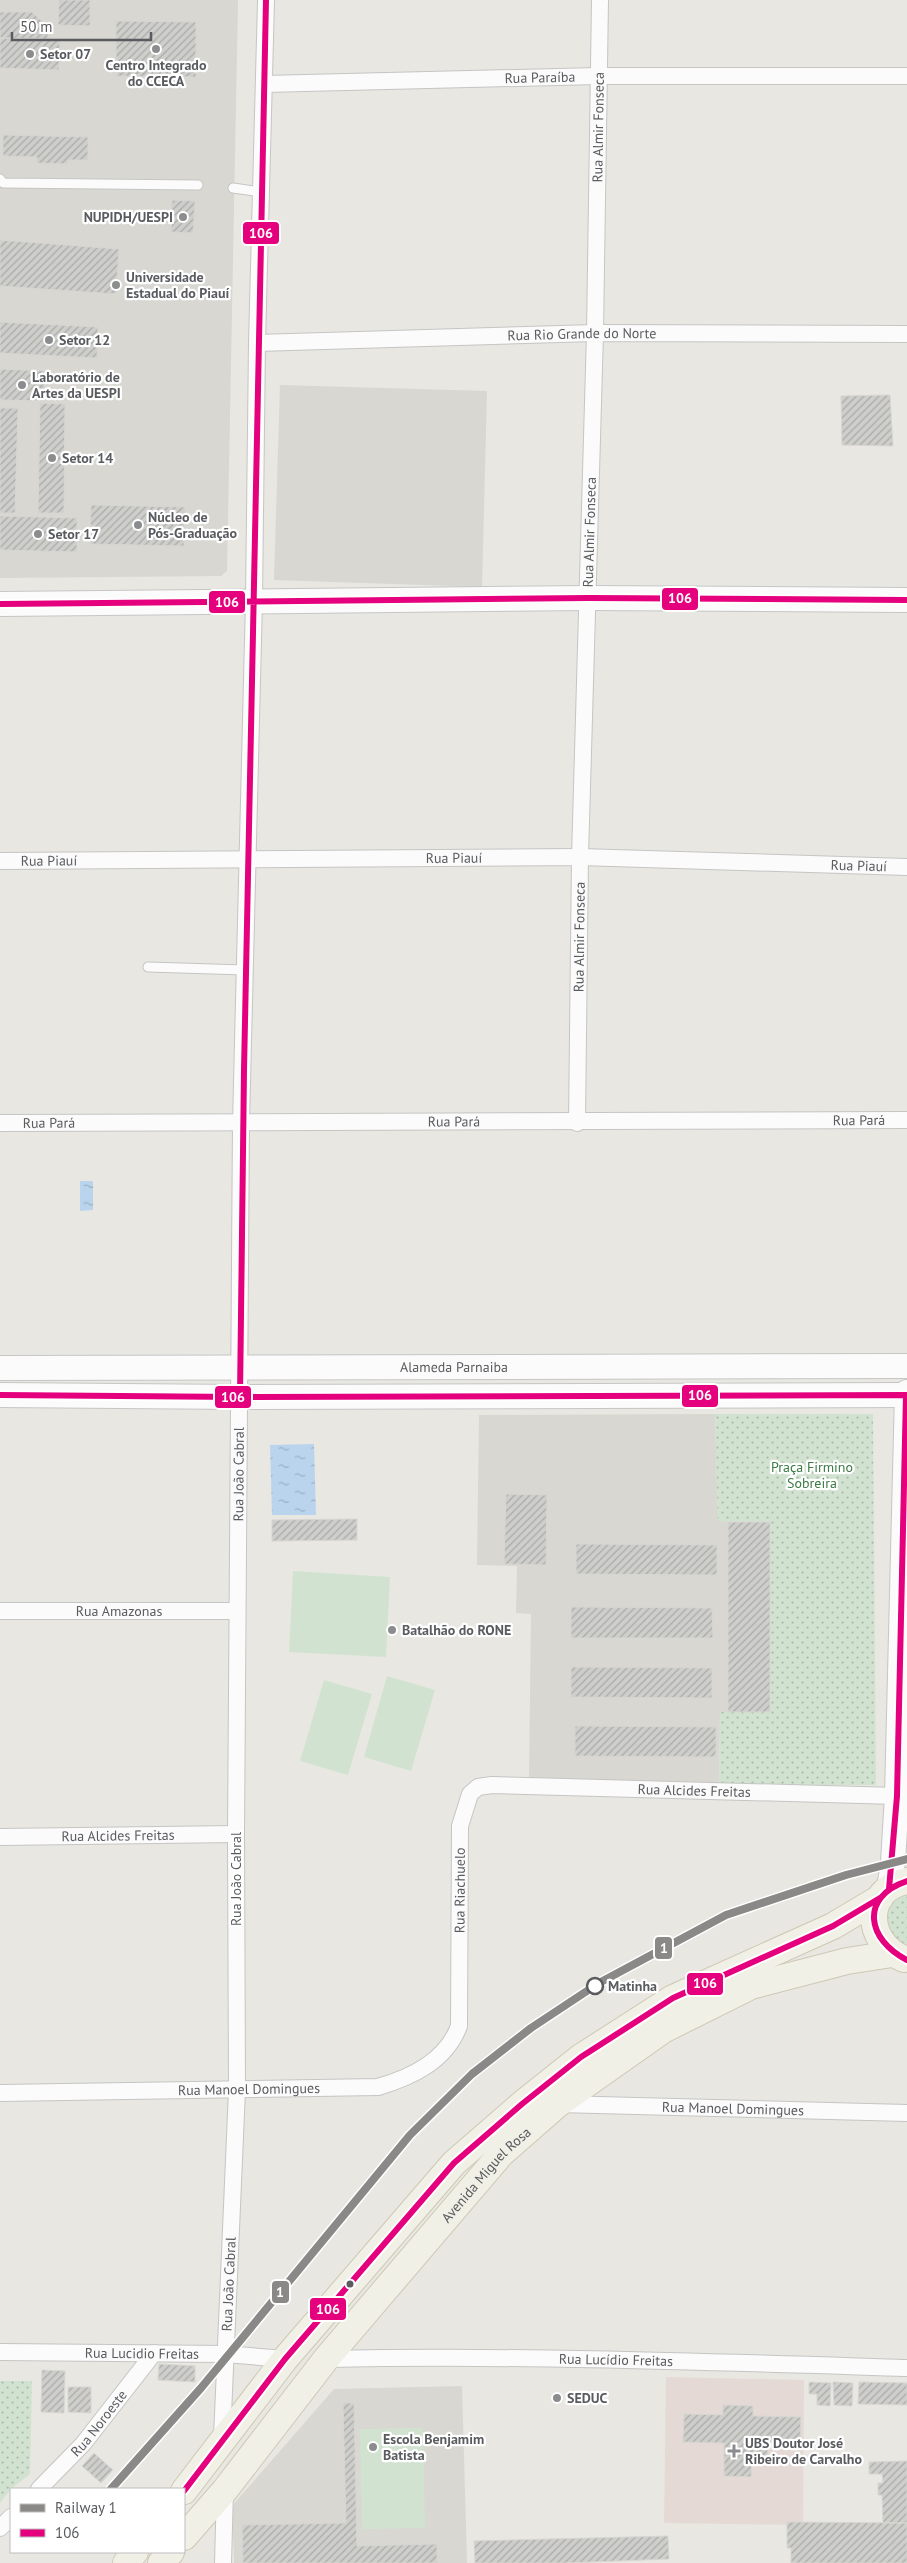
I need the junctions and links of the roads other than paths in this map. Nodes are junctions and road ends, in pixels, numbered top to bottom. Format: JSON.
{"nodes":[{"id":1,"x":266,"y":0,"type":"edge"},
{"id":2,"x":600,"y":0,"type":"edge"},
{"id":3,"x":598,"y":76,"type":"junction"},
{"id":4,"x":907,"y":76,"type":"edge"},
{"id":5,"x":264,"y":84,"type":"junction"},
{"id":6,"x":1,"y":183,"type":"edge"},
{"id":7,"x":198,"y":186,"type":"dead end"},
{"id":8,"x":233,"y":188,"type":"dead end"},
{"id":9,"x":261,"y":192,"type":"junction"},
{"id":10,"x":595,"y":333,"type":"junction"},
{"id":11,"x":907,"y":334,"type":"edge"},
{"id":12,"x":257,"y":343,"type":"junction"},
{"id":13,"x":589,"y":598,"type":"junction"},
{"id":14,"x":254,"y":600,"type":"junction"},
{"id":15,"x":907,"y":600,"type":"edge"},
{"id":16,"x":0,"y":604,"type":"edge"},
{"id":17,"x":580,"y":857,"type":"junction"},
{"id":18,"x":248,"y":859,"type":"junction"},
{"id":19,"x":0,"y":861,"type":"edge"},
{"id":20,"x":907,"y":867,"type":"edge"},
{"id":21,"x":148,"y":967,"type":"dead end"},
{"id":22,"x":245,"y":970,"type":"junction"},
{"id":23,"x":907,"y":1120,"type":"edge"},
{"id":24,"x":0,"y":1123,"type":"edge"},
{"id":25,"x":241,"y":1123,"type":"junction"},
{"id":26,"x":577,"y":1123,"type":"junction"},
{"id":27,"x":907,"y":1366,"type":"edge"},
{"id":28,"x":0,"y":1368,"type":"edge"},
{"id":29,"x":240,"y":1368,"type":"junction"},
{"id":30,"x":560,"y":1369,"type":"junction"},
{"id":31,"x":907,"y":1394,"type":"edge"},
{"id":32,"x":0,"y":1395,"type":"edge"},
{"id":33,"x":560,"y":1396,"type":"junction"},
{"id":34,"x":240,"y":1397,"type":"junction"},
{"id":35,"x":0,"y":1611,"type":"edge"},
{"id":36,"x":237,"y":1611,"type":"junction"},
{"id":37,"x":903,"y":1652,"type":"edge"},
{"id":38,"x":492,"y":1785,"type":"joint"},
{"id":39,"x":897,"y":1796,"type":"junction"},
{"id":40,"x":236,"y":1834,"type":"junction"},
{"id":41,"x":0,"y":1837,"type":"edge"},
{"id":42,"x":892,"y":1889,"type":"edge"},
{"id":43,"x":900,"y":1957,"type":"edge"},
{"id":44,"x":460,"y":2013,"type":"joint"},
{"id":45,"x":237,"y":2090,"type":"junction"},
{"id":46,"x":0,"y":2092,"type":"edge"},
{"id":47,"x":558,"y":2104,"type":"junction"},
{"id":48,"x":907,"y":2113,"type":"edge"},
{"id":49,"x":0,"y":2352,"type":"edge"},
{"id":50,"x":154,"y":2353,"type":"junction"},
{"id":51,"x":225,"y":2354,"type":"junction"},
{"id":52,"x":285,"y":2359,"type":"junction"},
{"id":53,"x":326,"y":2359,"type":"junction"},
{"id":54,"x":907,"y":2368,"type":"edge"},
{"id":55,"x":222,"y":2438,"type":"junction"},
{"id":56,"x":40,"y":2488,"type":"edge"},
{"id":57,"x":185,"y":2490,"type":"edge"},
{"id":58,"x":225,"y":2490,"type":"junction"},
{"id":59,"x":10,"y":2518,"type":"edge"},
{"id":60,"x":0,"y":2528,"type":"edge"},
{"id":61,"x":185,"y":2536,"type":"edge"},
{"id":62,"x":134,"y":2553,"type":"edge"},
{"id":63,"x":170,"y":2553,"type":"edge"},
{"id":64,"x":126,"y":2563,"type":"edge"},
{"id":65,"x":161,"y":2563,"type":"edge"},
{"id":66,"x":223,"y":2563,"type":"edge"}],
"edges":[{"from":1,"to":5,"type":"street","name":"Rua João Cabral"},
{"from":2,"to":3,"type":"street","name":"Rua Almir Fonseca"},
{"from":3,"to":4,"type":"street","name":"Rua Paraíba"},
{"from":3,"to":5,"type":"street","name":"Rua Paraíba"},
{"from":3,"to":10,"type":"street","name":"Rua Almir Fonseca"},
{"from":5,"to":9,"type":"street","name":"Rua João Cabral"},
{"from":6,"to":7,"type":"lane"},
{"from":8,"to":9,"type":"lane"},
{"from":9,"to":12,"type":"street","name":"Rua João Cabral"},
{"from":10,"to":11,"type":"street","name":"Rua Rio Grande do Norte"},
{"from":10,"to":12,"type":"street","name":"Rua Rio Grande do Norte"},
{"from":10,"to":13,"type":"street","name":"Rua Almir Fonseca"},
{"from":12,"to":14,"type":"street","name":"Rua João Cabral"},
{"from":13,"to":14,"type":"main road"},
{"from":13,"to":15,"type":"main road"},
{"from":13,"to":17,"type":"street","name":"Rua Almir Fonseca"},
{"from":14,"to":16,"type":"main road"},
{"from":14,"to":18,"type":"street","name":"Rua João Cabral"},
{"from":17,"to":18,"type":"street","name":"Rua Piauí"},
{"from":17,"to":20,"type":"street","name":"Rua Piauí"},
{"from":17,"to":26,"type":"street","name":"Rua Almir Fonseca"},
{"from":18,"to":19,"type":"street","name":"Rua Piauí"},
{"from":18,"to":22,"type":"street","name":"Rua João Cabral"},
{"from":21,"to":22,"type":"lane"},
{"from":22,"to":25,"type":"street","name":"Rua João Cabral"},
{"from":23,"to":26,"type":"street","name":"Rua Pará"},
{"from":24,"to":25,"type":"street","name":"Rua Pará"},
{"from":25,"to":26,"type":"street","name":"Rua Pará"},
{"from":25,"to":29,"type":"street","name":"Rua João Cabral"},
{"from":27,"to":30,"type":"main road","name":"Alameda Parnaiba"},
{"from":28,"to":29,"type":"main road","name":"Alameda Parnaiba"},
{"from":29,"to":30,"type":"main road","name":"Alameda Parnaiba"},
{"from":29,"to":34,"type":"street","name":"Rua João Cabral"},
{"from":30,"to":33,"type":"main road"},
{"from":31,"to":33,"type":"main road","name":"Alameda Parnaiba"},
{"from":31,"to":37,"type":"main road"},
{"from":32,"to":34,"type":"main road","name":"Alameda Parnaiba"},
{"from":33,"to":34,"type":"main road","name":"Alameda Parnaiba"},
{"from":34,"to":36,"type":"street","name":"Rua João Cabral"},
{"from":35,"to":36,"type":"street","name":"Rua Amazonas"},
{"from":36,"to":40,"type":"street","name":"Rua João Cabral"},
{"from":37,"to":39,"type":"main road"},
{"from":38,"to":39,"type":"street","name":"Rua Alcides Freitas"},
{"from":38,"to":44,"type":"street","name":"Rua Riachuelo"},
{"from":39,"to":42,"type":"main road"},
{"from":40,"to":41,"type":"street","name":"Rua Alcides Freitas"},
{"from":40,"to":45,"type":"street","name":"Rua João Cabral"},
{"from":42,"to":43,"type":"main road"},
{"from":42,"to":52,"type":"main road","name":"Avenida Miguel Rosa"},
{"from":43,"to":47,"type":"main road","name":"Avenida Miguel Rosa"},
{"from":44,"to":45,"type":"street","name":"Rua Manoel Domingues"},
{"from":45,"to":46,"type":"street","name":"Rua Manoel Domingues"},
{"from":45,"to":51,"type":"street","name":"Rua João Cabral"},
{"from":47,"to":48,"type":"street","name":"Rua Manoel Domingues"},
{"from":47,"to":53,"type":"main road","name":"Avenida Miguel Rosa"},
{"from":49,"to":50,"type":"street","name":"Rua Lucidio Freitas"},
{"from":50,"to":51,"type":"street","name":"Rua Lucidio Freitas"},
{"from":50,"to":56,"type":"street","name":"Rua Noroeste"},
{"from":51,"to":52,"type":"street","name":"Rua Lucidio Freitas"},
{"from":51,"to":55,"type":"street","name":"Rua João Cabral"},
{"from":52,"to":55,"type":"main road","name":"Avenida Miguel Rosa"},
{"from":53,"to":54,"type":"street","name":"Rua Lucídio Freitas"},
{"from":53,"to":58,"type":"main road","name":"Avenida Miguel Rosa"},
{"from":55,"to":57,"type":"main road","name":"Avenida Miguel Rosa"},
{"from":58,"to":61,"type":"main road","name":"Avenida Miguel Rosa"},
{"from":58,"to":66,"type":"street"},
{"from":59,"to":60,"type":"street"},
{"from":62,"to":64,"type":"main road"},
{"from":63,"to":65,"type":"main road"}]}
